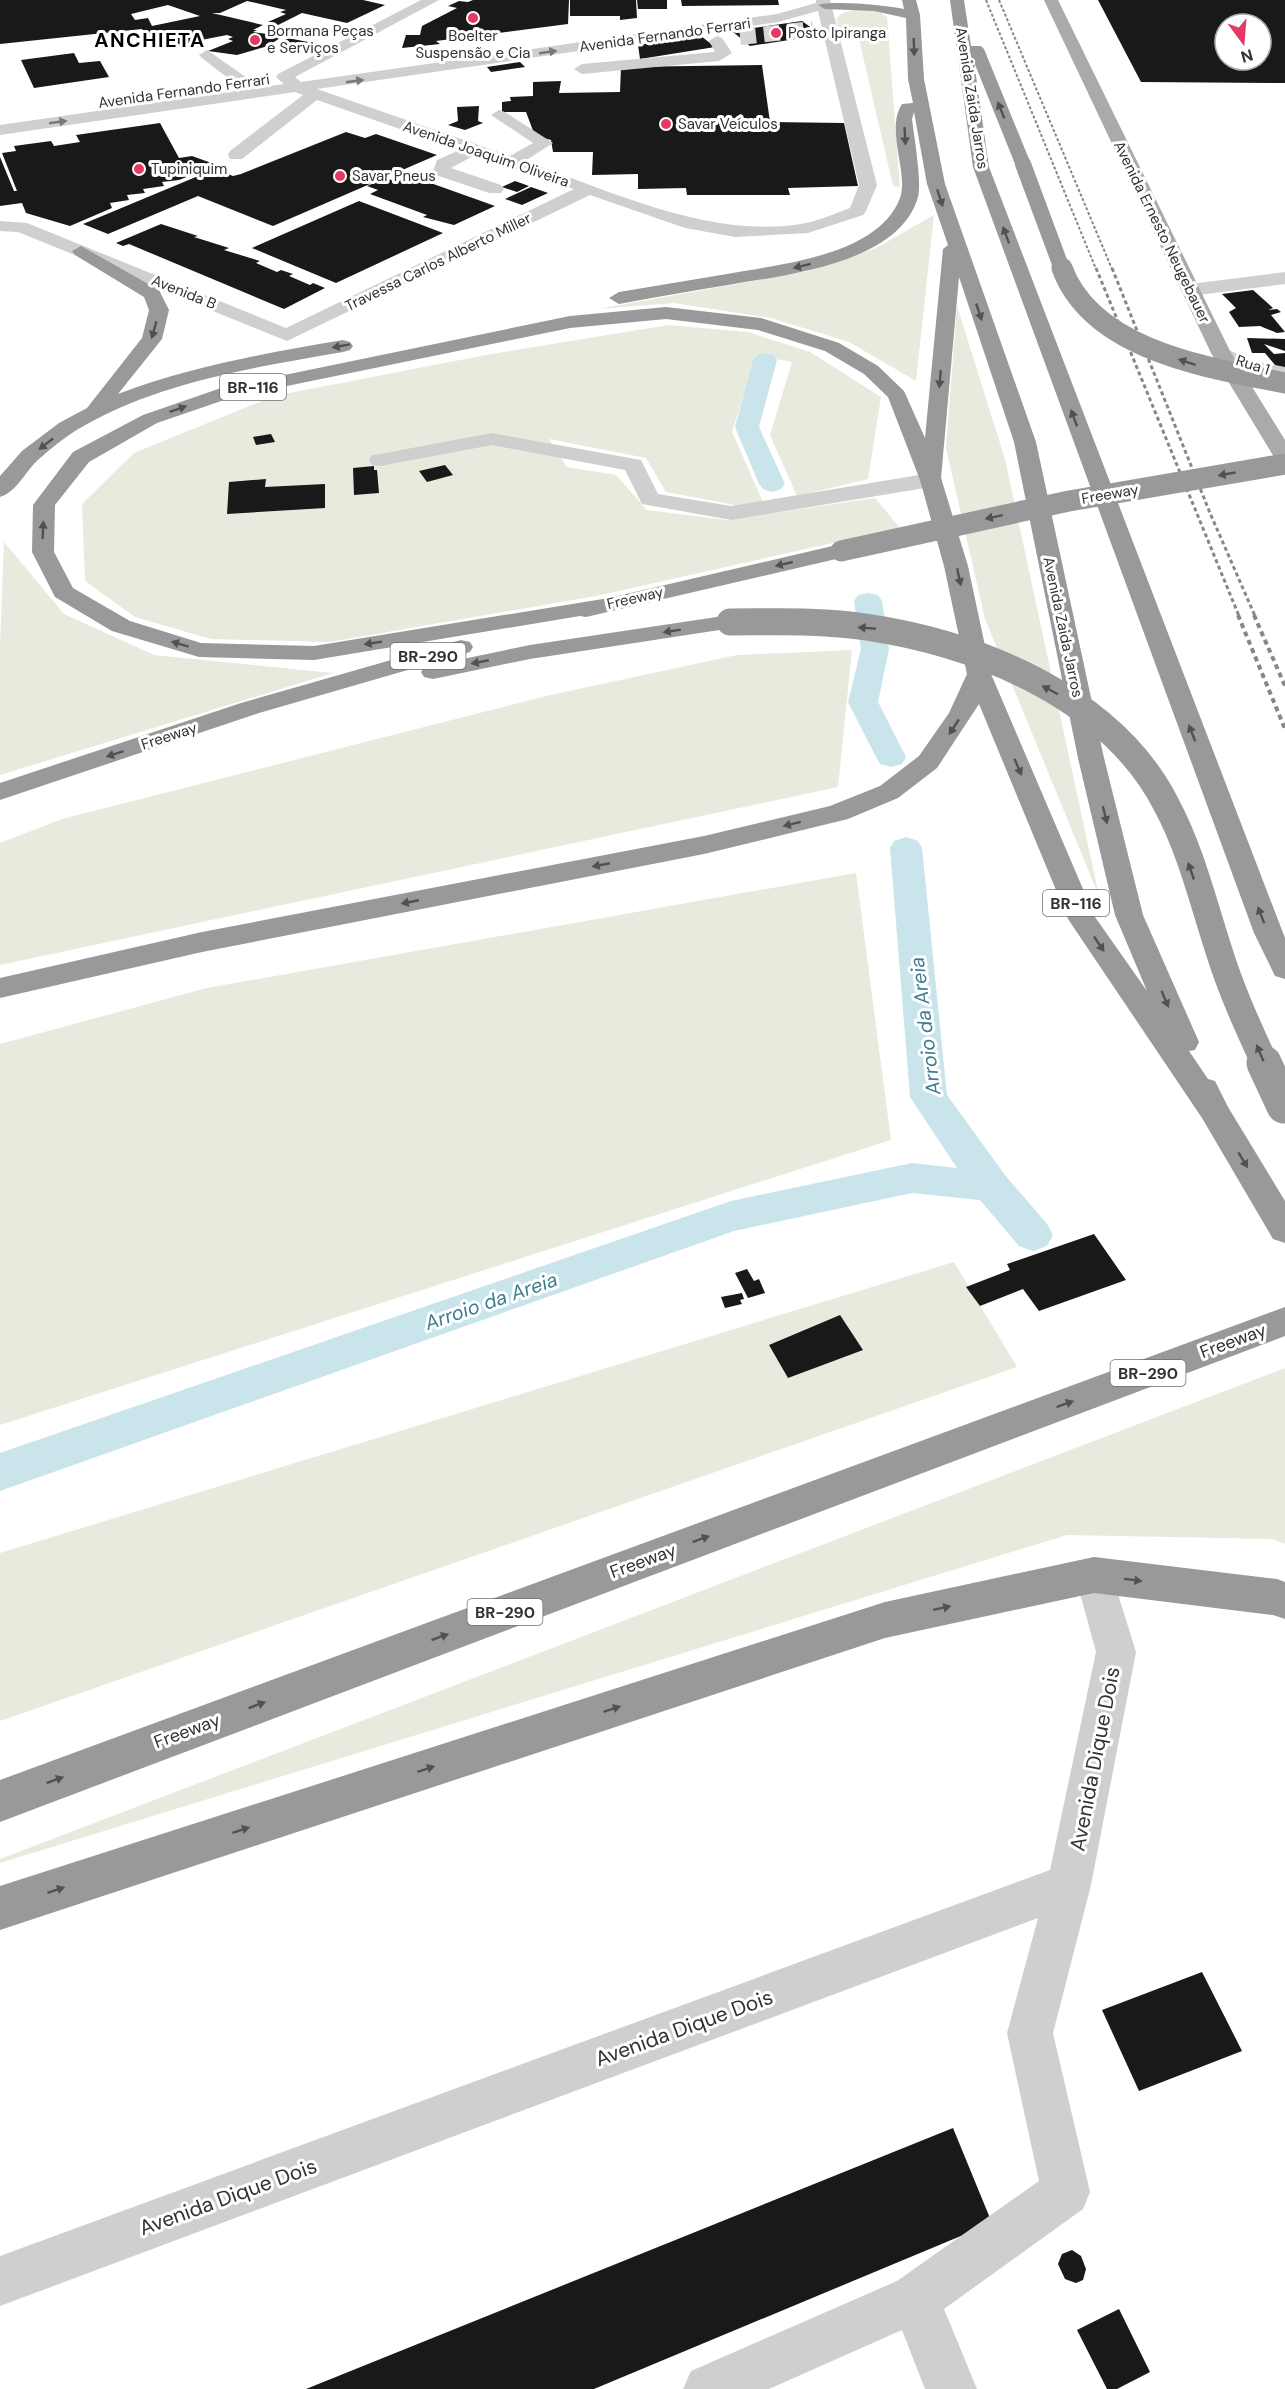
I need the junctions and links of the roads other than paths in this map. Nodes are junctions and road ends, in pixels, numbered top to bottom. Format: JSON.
{"nodes":[{"id":1,"x":957,"y":0,"type":"edge"},
{"id":2,"x":1051,"y":0,"type":"edge"},
{"id":3,"x":399,"y":2,"type":"dead end"},
{"id":4,"x":426,"y":3,"type":"edge"},
{"id":5,"x":824,"y":3,"type":"edge"},
{"id":6,"x":911,"y":7,"type":"edge"},
{"id":7,"x":703,"y":30,"type":"junction"},
{"id":8,"x":740,"y":37,"type":"tunnel mouth"},
{"id":9,"x":717,"y":41,"type":"junction"},
{"id":10,"x":207,"y":56,"type":"dead end"},
{"id":11,"x":564,"y":70,"type":"dead end"},
{"id":12,"x":284,"y":77,"type":"junction"},
{"id":13,"x":915,"y":79,"type":"junction"},
{"id":14,"x":244,"y":83,"type":"junction"},
{"id":15,"x":308,"y":91,"type":"junction"},
{"id":16,"x":121,"y":107,"type":"junction"},
{"id":17,"x":499,"y":115,"type":"dead end"},
{"id":18,"x":0,"y":117,"type":"edge"},
{"id":19,"x":0,"y":130,"type":"edge"},
{"id":20,"x":474,"y":149,"type":"junction"},
{"id":21,"x":236,"y":155,"type":"dead end"},
{"id":22,"x":511,"y":162,"type":"junction"},
{"id":23,"x":495,"y":189,"type":"dead end"},
{"id":24,"x":588,"y":189,"type":"junction"},
{"id":25,"x":0,"y":226,"type":"edge"},
{"id":26,"x":953,"y":237,"type":"junction"},
{"id":27,"x":81,"y":251,"type":"junction"},
{"id":28,"x":1285,"y":279,"type":"edge"},
{"id":29,"x":1190,"y":290,"type":"junction"},
{"id":30,"x":447,"y":328,"type":"dead end"},
{"id":31,"x":287,"y":335,"type":"joint"},
{"id":32,"x":366,"y":342,"type":"dead end"},
{"id":33,"x":1221,"y":353,"type":"junction"},
{"id":34,"x":1285,"y":373,"type":"edge"},
{"id":35,"x":1285,"y":383,"type":"edge"},
{"id":36,"x":94,"y":411,"type":"junction"},
{"id":37,"x":1285,"y":457,"type":"edge"},
{"id":38,"x":380,"y":460,"type":"dead end"},
{"id":39,"x":1285,"y":464,"type":"edge"},
{"id":40,"x":932,"y":480,"type":"junction"},
{"id":41,"x":0,"y":490,"type":"edge"},
{"id":42,"x":606,"y":604,"type":"junction"},
{"id":43,"x":979,"y":674,"type":"junction"},
{"id":44,"x":250,"y":708,"type":"junction"},
{"id":45,"x":0,"y":792,"type":"edge"},
{"id":46,"x":1285,"y":969,"type":"edge"},
{"id":47,"x":0,"y":988,"type":"edge"},
{"id":48,"x":1284,"y":1108,"type":"edge"},
{"id":49,"x":1213,"y":1110,"type":"junction"},
{"id":50,"x":1285,"y":1230,"type":"edge"},
{"id":51,"x":1285,"y":1321,"type":"edge"},
{"id":52,"x":1094,"y":1575,"type":"junction"},
{"id":53,"x":1285,"y":1601,"type":"edge"},
{"id":54,"x":0,"y":1801,"type":"edge"},
{"id":55,"x":1069,"y":1885,"type":"junction"},
{"id":56,"x":0,"y":1908,"type":"edge"},
{"id":57,"x":0,"y":2281,"type":"edge"},
{"id":58,"x":915,"y":2299,"type":"junction"},
{"id":59,"x":709,"y":2389,"type":"edge"},
{"id":60,"x":951,"y":2389,"type":"edge"}],
"edges":[{"from":35,"to":1,"type":"highway","one_way":true,"bridge":true},
{"from":46,"to":1,"type":"highway","name":"Avenida Zaida Jarros","one_way":true},
{"from":2,"to":29,"type":"main road","name":"Avenida Ernesto Neugebauer"},
{"from":3,"to":4,"type":"street"},
{"from":4,"to":12,"type":"street"},
{"from":5,"to":6,"type":"highway"},
{"from":5,"to":7,"type":"street","name":"Avenida Fernando Ferrari"},
{"from":5,"to":12,"type":"street","name":"Avenida Fernando Ferrari"},
{"from":5,"to":24,"type":"street","name":"Avenida Joaquim Oliveira"},
{"from":6,"to":13,"type":"highway","name":"Avenida Zaida Jarros","one_way":true},
{"from":7,"to":9,"type":"street"},
{"from":15,"to":7,"type":"street","name":"Avenida Fernando Ferrari","one_way":true},
{"from":8,"to":9,"type":"street"},
{"from":9,"to":11,"type":"street"},
{"from":10,"to":14,"type":"street"},
{"from":12,"to":14,"type":"street","name":"Avenida Fernando Ferrari"},
{"from":12,"to":15,"type":"street","name":"Avenida Joaquim Oliveira"},
{"from":13,"to":26,"type":"highway","name":"Avenida Zaida Jarros","one_way":true},
{"from":13,"to":30,"type":"highway","one_way":true},
{"from":14,"to":16,"type":"street","name":"Avenida Fernando Ferrari"},
{"from":15,"to":16,"type":"street","name":"Avenida Fernando Ferrari"},
{"from":15,"to":20,"type":"street","name":"Avenida Joaquim Oliveira"},
{"from":15,"to":21,"type":"street"},
{"from":16,"to":18,"type":"street","name":"Avenida Fernando Ferrari"},
{"from":19,"to":16,"type":"street","name":"Avenida Fernando Ferrari","one_way":true},
{"from":17,"to":22,"type":"street"},
{"from":20,"to":22,"type":"street","name":"Avenida Joaquim Oliveira"},
{"from":20,"to":23,"type":"street"},
{"from":22,"to":24,"type":"street","name":"Avenida Joaquim Oliveira"},
{"from":24,"to":31,"type":"street","name":"Travessa Carlos Alberto Miller"},
{"from":25,"to":27,"type":"street","name":"Avenida B"},
{"from":26,"to":40,"type":"highway","one_way":true},
{"from":26,"to":49,"type":"highway","name":"Avenida Zaida Jarros","one_way":true},
{"from":27,"to":31,"type":"street","name":"Avenida B"},
{"from":27,"to":36,"type":"highway","one_way":true},
{"from":28,"to":29,"type":"street"},
{"from":29,"to":33,"type":"main road","name":"Avenida Ernesto Neugebauer"},
{"from":32,"to":36,"type":"highway","one_way":true},
{"from":33,"to":34,"type":"street","name":"Rua 1"},
{"from":33,"to":37,"type":"main road","name":"Avenida Ernesto Neugebauer"},
{"from":36,"to":41,"type":"highway","one_way":true},
{"from":38,"to":40,"type":"street"},
{"from":39,"to":42,"type":"highway","name":"Freeway","number":"BR-116","one_way":true,"bridge":true},
{"from":42,"to":40,"type":"highway","number":"BR-116","one_way":true},
{"from":40,"to":43,"type":"highway","number":"BR-116","one_way":true},
{"from":42,"to":44,"type":"highway","name":"Freeway","number":"BR-290"},
{"from":43,"to":47,"type":"highway","one_way":true},
{"from":43,"to":49,"type":"highway","number":"BR-116","one_way":true},
{"from":44,"to":45,"type":"highway","name":"Freeway","number":"BR-290","one_way":true},
{"from":48,"to":44,"type":"highway","one_way":true,"bridge":true},
{"from":49,"to":50,"type":"highway","name":"Avenida Zaida Jarros","number":"BR-116","one_way":true},
{"from":54,"to":51,"type":"highway","name":"Freeway","number":"BR-290","one_way":true},
{"from":52,"to":53,"type":"highway","one_way":true},
{"from":52,"to":55,"type":"street","name":"Avenida Dique Dois"},
{"from":56,"to":52,"type":"highway","one_way":true},
{"from":55,"to":57,"type":"street","name":"Avenida Dique Dois"},
{"from":55,"to":58,"type":"street"},
{"from":58,"to":59,"type":"street"},
{"from":58,"to":60,"type":"street"}]}
